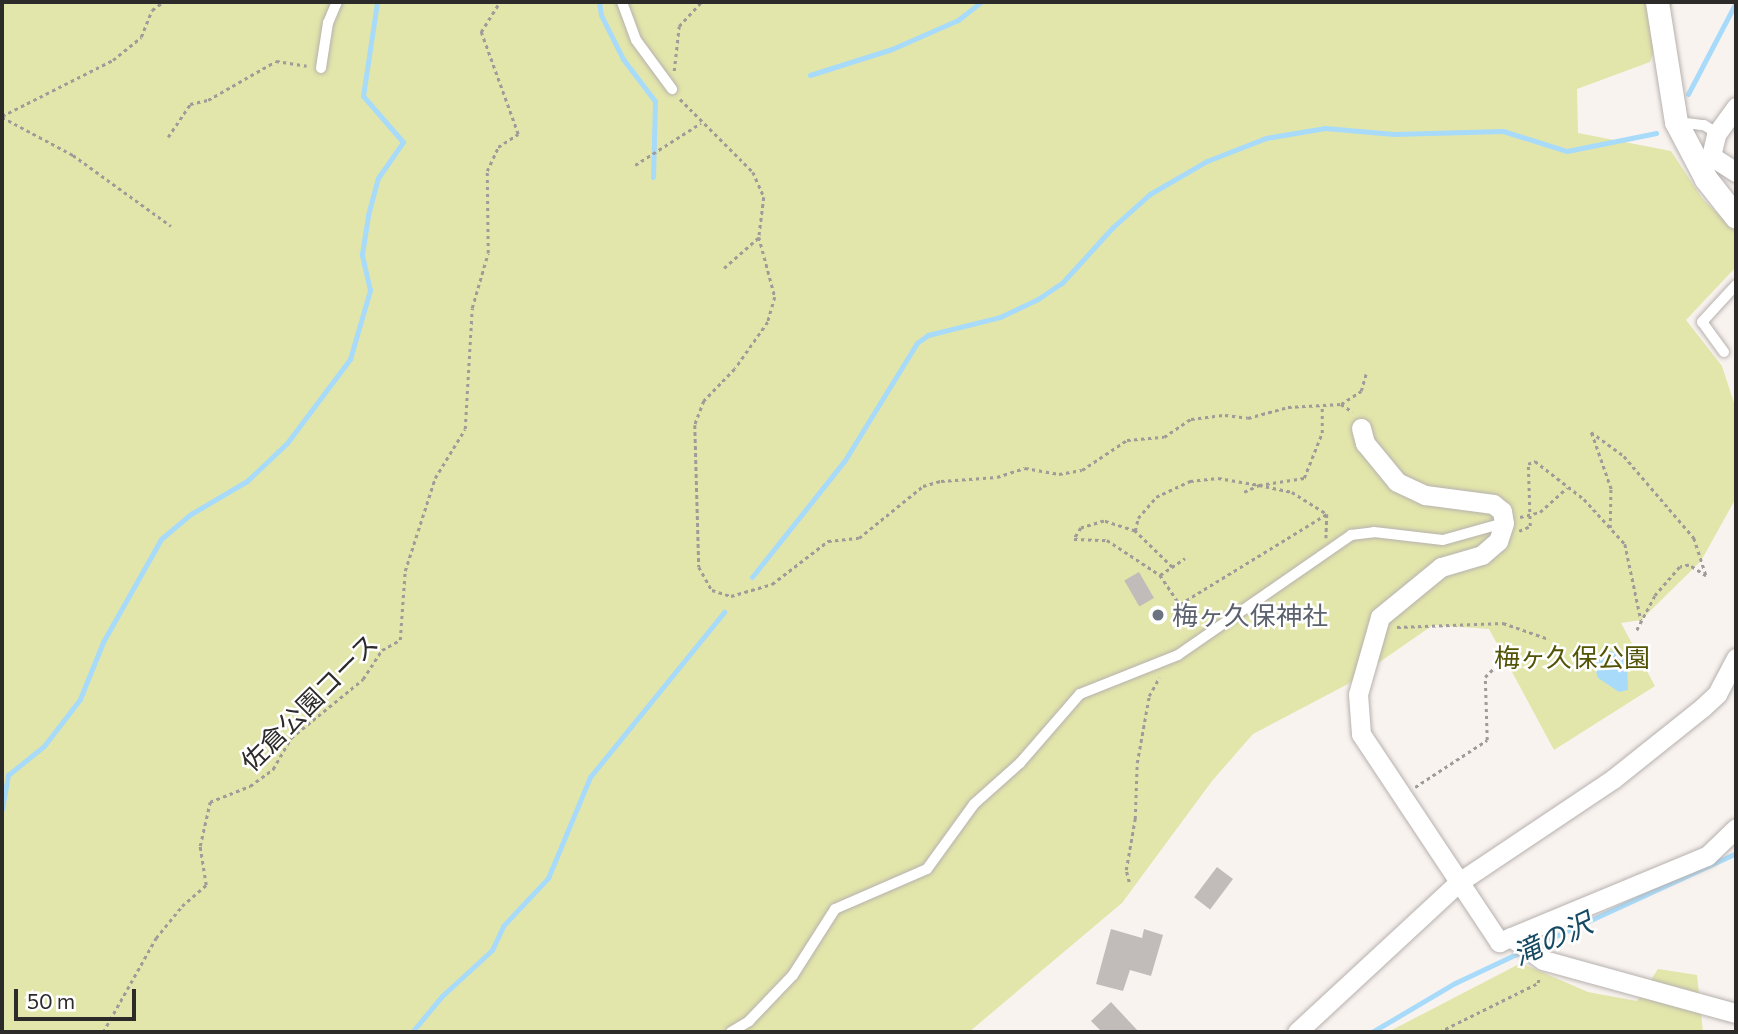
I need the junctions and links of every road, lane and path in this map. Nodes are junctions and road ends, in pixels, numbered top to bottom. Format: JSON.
{"nodes":[{"id":1,"x":163,"y":2,"type":"edge"},
{"id":2,"x":337,"y":2,"type":"edge"},
{"id":3,"x":500,"y":2,"type":"edge"},
{"id":4,"x":622,"y":2,"type":"edge"},
{"id":5,"x":701,"y":2,"type":"edge"},
{"id":6,"x":1657,"y":2,"type":"edge"},
{"id":7,"x":321,"y":68,"type":"joint"},
{"id":8,"x":671,"y":89,"type":"junction"},
{"id":9,"x":1736,"y":107,"type":"edge"},
{"id":10,"x":2,"y":117,"type":"edge"},
{"id":11,"x":1676,"y":122,"type":"junction"},
{"id":12,"x":701,"y":123,"type":"junction"},
{"id":13,"x":1717,"y":133,"type":"junction"},
{"id":14,"x":168,"y":137,"type":"dead end"},
{"id":15,"x":635,"y":165,"type":"dead end"},
{"id":16,"x":1736,"y":172,"type":"edge"},
{"id":17,"x":1736,"y":217,"type":"edge"},
{"id":18,"x":171,"y":226,"type":"dead end"},
{"id":19,"x":759,"y":237,"type":"junction"},
{"id":20,"x":724,"y":268,"type":"dead end"},
{"id":21,"x":1736,"y":285,"type":"edge"},
{"id":22,"x":1724,"y":352,"type":"dead end"},
{"id":23,"x":1366,"y":373,"type":"dead end"},
{"id":24,"x":1341,"y":404,"type":"junction"},
{"id":25,"x":1322,"y":407,"type":"junction"},
{"id":26,"x":1361,"y":428,"type":"joint"},
{"id":27,"x":1259,"y":485,"type":"junction"},
{"id":28,"x":1568,"y":487,"type":"junction"},
{"id":29,"x":1244,"y":492,"type":"dead end"},
{"id":30,"x":1327,"y":514,"type":"junction"},
{"id":31,"x":1532,"y":514,"type":"junction"},
{"id":32,"x":1504,"y":523,"type":"junction"},
{"id":33,"x":1610,"y":528,"type":"junction"},
{"id":34,"x":1135,"y":531,"type":"junction"},
{"id":35,"x":1322,"y":557,"type":"junction"},
{"id":36,"x":1185,"y":558,"type":"dead end"},
{"id":37,"x":1171,"y":567,"type":"junction"},
{"id":38,"x":1160,"y":575,"type":"junction"},
{"id":39,"x":1180,"y":604,"type":"junction"},
{"id":40,"x":1642,"y":620,"type":"junction"},
{"id":41,"x":1376,"y":627,"type":"junction"},
{"id":42,"x":1636,"y":632,"type":"dead end"},
{"id":43,"x":1203,"y":638,"type":"junction"},
{"id":44,"x":1549,"y":639,"type":"dead end"},
{"id":45,"x":1736,"y":658,"type":"edge"},
{"id":46,"x":1165,"y":660,"type":"junction"},
{"id":47,"x":1500,"y":662,"type":"dead end"},
{"id":48,"x":1401,"y":796,"type":"junction"},
{"id":49,"x":1736,"y":828,"type":"edge"},
{"id":50,"x":1459,"y":882,"type":"junction"},
{"id":51,"x":1129,"y":883,"type":"dead end"},
{"id":52,"x":1515,"y":940,"type":"junction"},
{"id":53,"x":1540,"y":958,"type":"junction"},
{"id":54,"x":1736,"y":1013,"type":"edge"},
{"id":55,"x":103,"y":1032,"type":"edge"},
{"id":56,"x":731,"y":1032,"type":"edge"},
{"id":57,"x":1297,"y":1032,"type":"edge"},
{"id":58,"x":1439,"y":1032,"type":"edge"}],
"edges":[{"from":1,"to":10,"type":"path"},
{"from":2,"to":7,"type":"lane"},
{"from":3,"to":55,"type":"path","name":"佐倉公園コース"},
{"from":4,"to":8,"type":"lane"},
{"from":5,"to":8,"type":"path"},
{"from":6,"to":11,"type":"street"},
{"from":7,"to":14,"type":"path"},
{"from":8,"to":12,"type":"path"},
{"from":9,"to":13,"type":"street"},
{"from":10,"to":18,"type":"path"},
{"from":11,"to":13,"type":"lane"},
{"from":11,"to":17,"type":"street"},
{"from":12,"to":15,"type":"path"},
{"from":12,"to":19,"type":"path"},
{"from":13,"to":16,"type":"street"},
{"from":19,"to":20,"type":"path"},
{"from":19,"to":25,"type":"path"},
{"from":21,"to":22,"type":"lane"},
{"from":23,"to":24,"type":"path"},
{"from":24,"to":25,"type":"path"},
{"from":24,"to":26,"type":"path"},
{"from":25,"to":27,"type":"path"},
{"from":26,"to":32,"type":"street"},
{"from":27,"to":29,"type":"path"},
{"from":27,"to":30,"type":"path"},
{"from":27,"to":34,"type":"path"},
{"from":28,"to":31,"type":"path"},
{"from":28,"to":31,"type":"path"},
{"from":28,"to":33,"type":"path"},
{"from":30,"to":35,"type":"path"},
{"from":30,"to":39,"type":"path"},
{"from":31,"to":32,"type":"path"},
{"from":31,"to":32,"type":"path"},
{"from":32,"to":35,"type":"lane"},
{"from":32,"to":41,"type":"street"},
{"from":33,"to":40,"type":"path"},
{"from":33,"to":40,"type":"path"},
{"from":34,"to":37,"type":"path"},
{"from":34,"to":38,"type":"path"},
{"from":35,"to":43,"type":"lane"},
{"from":36,"to":37,"type":"path"},
{"from":37,"to":38,"type":"path"},
{"from":38,"to":39,"type":"path"},
{"from":39,"to":43,"type":"path"},
{"from":40,"to":42,"type":"path"},
{"from":41,"to":44,"type":"path"},
{"from":41,"to":48,"type":"street"},
{"from":43,"to":46,"type":"lane"},
{"from":45,"to":50,"type":"street"},
{"from":46,"to":51,"type":"path"},
{"from":46,"to":56,"type":"lane"},
{"from":47,"to":48,"type":"path"},
{"from":48,"to":50,"type":"street"},
{"from":49,"to":52,"type":"street"},
{"from":50,"to":52,"type":"street"},
{"from":50,"to":57,"type":"street"},
{"from":52,"to":53,"type":"street"},
{"from":53,"to":54,"type":"street"},
{"from":53,"to":58,"type":"path"}]}
